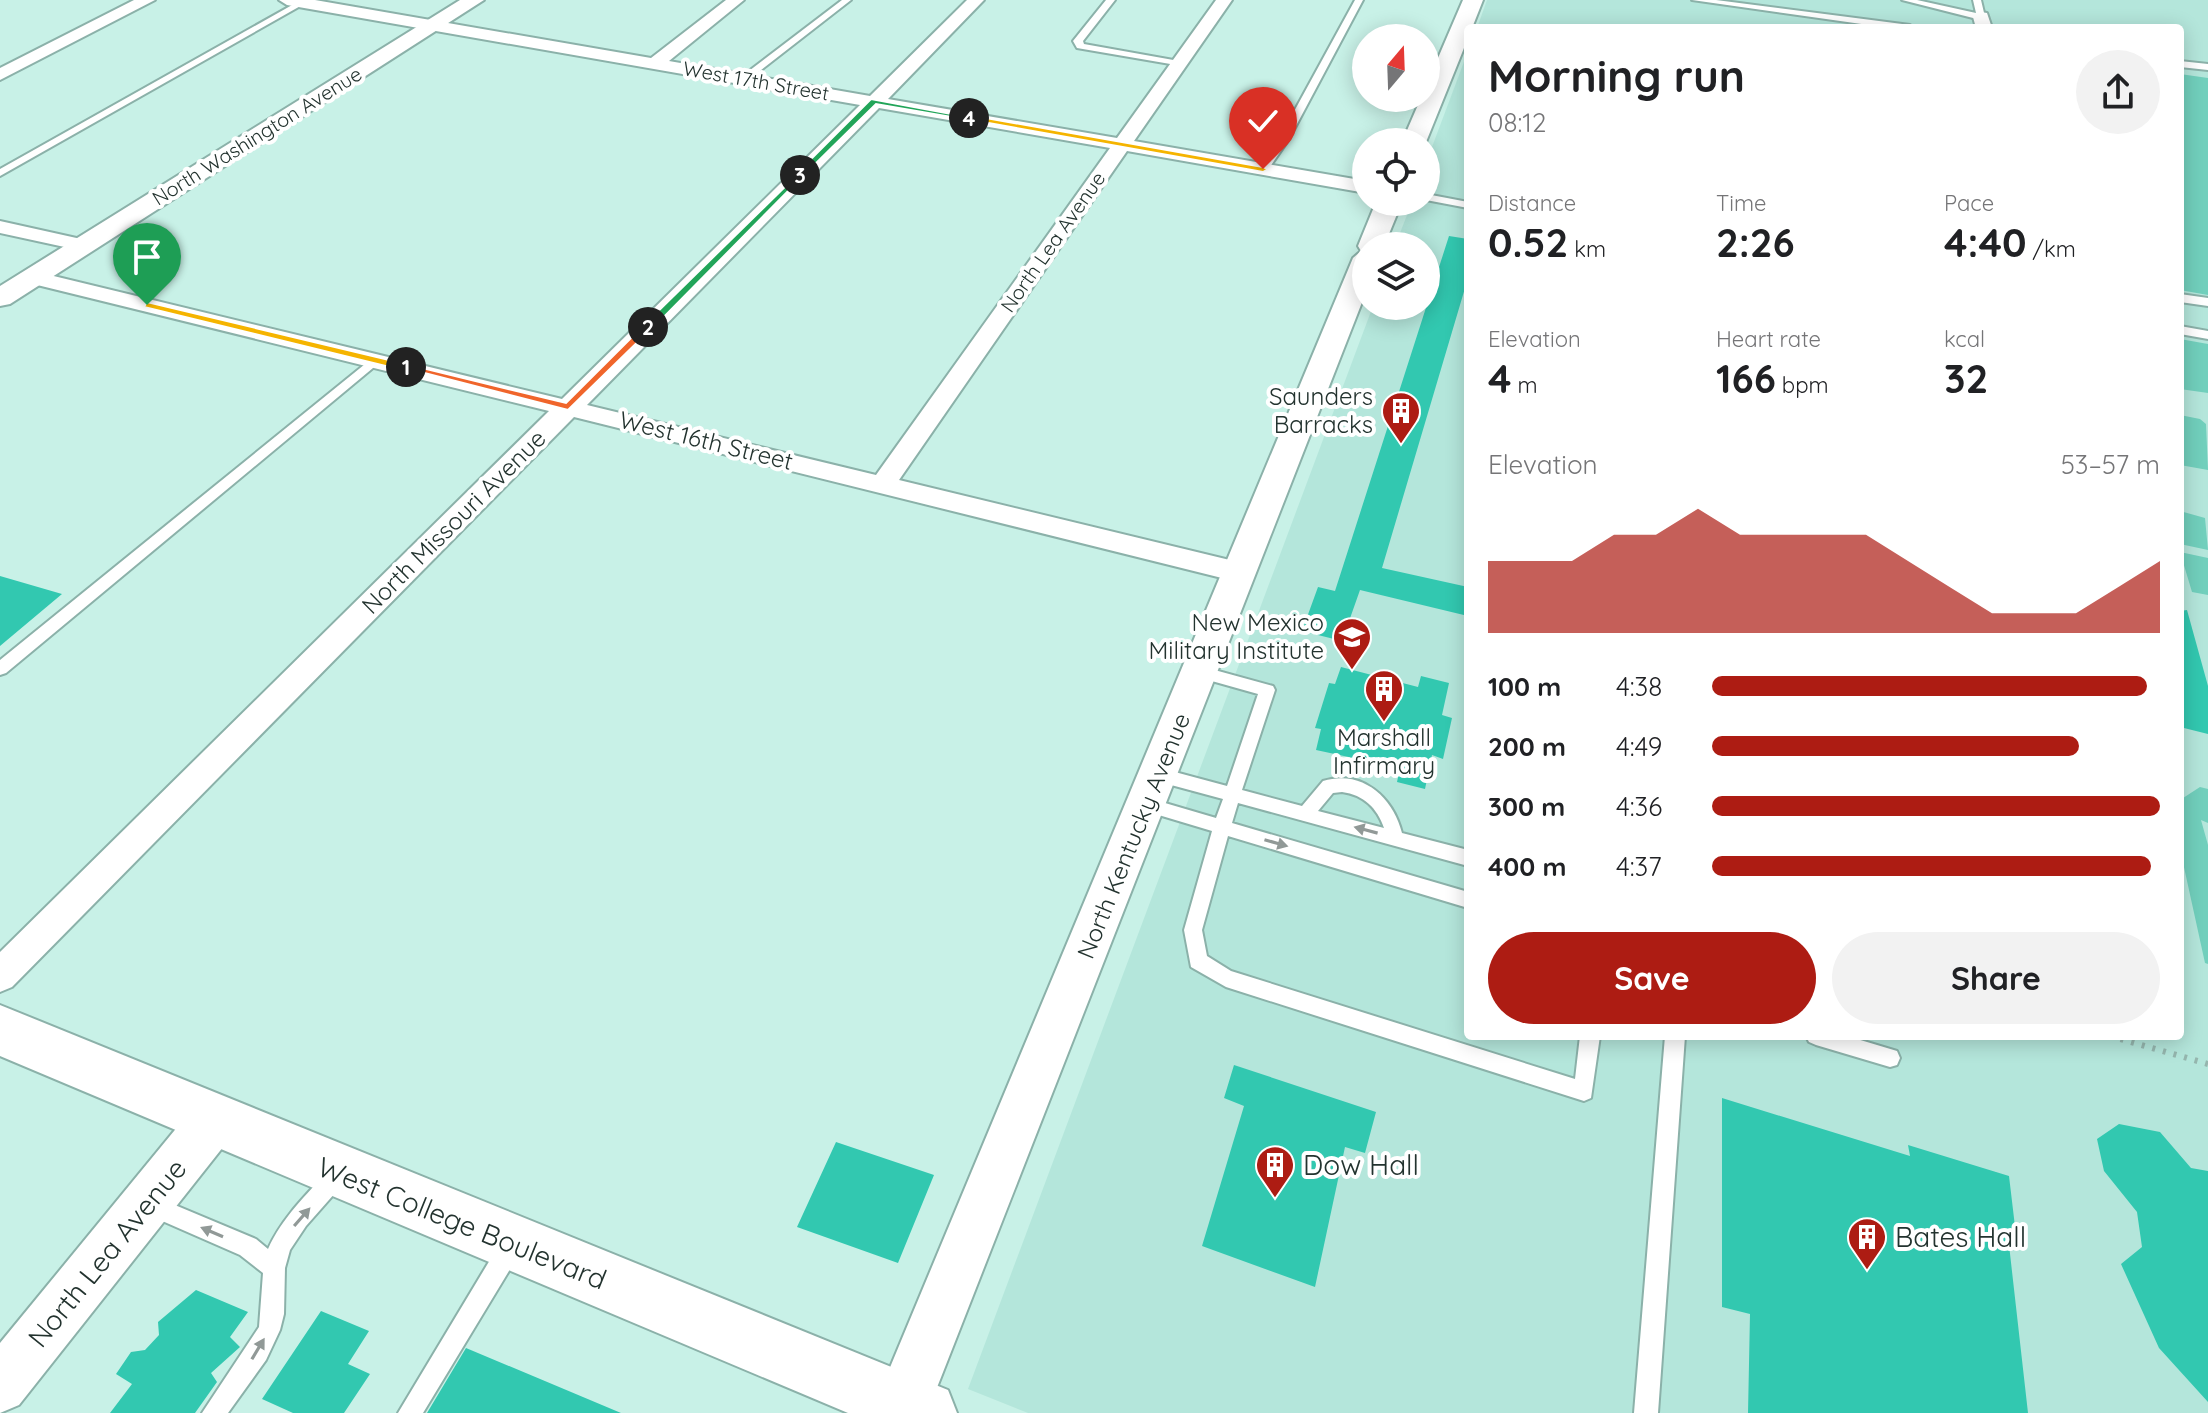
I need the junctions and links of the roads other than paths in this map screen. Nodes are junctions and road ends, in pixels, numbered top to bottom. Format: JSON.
{"nodes":[{"id":1,"x":147,"y":0,"type":"edge"},
{"id":2,"x":474,"y":0,"type":"edge"},
{"id":3,"x":736,"y":0,"type":"edge"},
{"id":4,"x":847,"y":0,"type":"edge"},
{"id":5,"x":976,"y":0,"type":"edge"},
{"id":6,"x":1111,"y":0,"type":"edge"},
{"id":7,"x":1224,"y":0,"type":"edge"},
{"id":8,"x":1359,"y":0,"type":"edge"},
{"id":9,"x":1473,"y":0,"type":"edge"},
{"id":10,"x":1696,"y":0,"type":"edge"},
{"id":11,"x":1906,"y":0,"type":"edge"},
{"id":12,"x":299,"y":1,"type":"edge"},
{"id":13,"x":1981,"y":15,"type":"edge"},
{"id":14,"x":1879,"y":24,"type":"edge"},
{"id":15,"x":434,"y":25,"type":"junction"},
{"id":16,"x":655,"y":63,"type":"junction"},
{"id":17,"x":1179,"y":64,"type":"junction"},
{"id":18,"x":2184,"y":64,"type":"edge"},
{"id":19,"x":2208,"y":67,"type":"edge"},
{"id":20,"x":0,"y":75,"type":"edge"},
{"id":21,"x":744,"y":79,"type":"junction"},
{"id":22,"x":874,"y":101,"type":"junction"},
{"id":23,"x":1420,"y":128,"type":"edge"},
{"id":24,"x":1122,"y":145,"type":"junction"},
{"id":25,"x":1263,"y":169,"type":"junction"},
{"id":26,"x":0,"y":173,"type":"edge"},
{"id":27,"x":1352,"y":185,"type":"edge"},
{"id":28,"x":1440,"y":199,"type":"edge"},
{"id":29,"x":1464,"y":203,"type":"edge"},
{"id":30,"x":0,"y":227,"type":"edge"},
{"id":31,"x":83,"y":245,"type":"junction"},
{"id":32,"x":33,"y":277,"type":"junction"},
{"id":33,"x":1352,"y":292,"type":"edge"},
{"id":34,"x":0,"y":298,"type":"edge"},
{"id":35,"x":2184,"y":299,"type":"edge"},
{"id":36,"x":2208,"y":302,"type":"edge"},
{"id":37,"x":2184,"y":331,"type":"edge"},
{"id":38,"x":2208,"y":335,"type":"edge"},
{"id":39,"x":375,"y":360,"type":"junction"},
{"id":40,"x":568,"y":407,"type":"junction"},
{"id":41,"x":882,"y":485,"type":"junction"},
{"id":42,"x":1238,"y":572,"type":"junction"},
{"id":43,"x":0,"y":669,"type":"edge"},
{"id":44,"x":1200,"y":672,"type":"junction"},
{"id":45,"x":1154,"y":790,"type":"junction"},
{"id":46,"x":1233,"y":794,"type":"junction"},
{"id":47,"x":1305,"y":814,"type":"junction"},
{"id":48,"x":1222,"y":827,"type":"junction"},
{"id":49,"x":1395,"y":838,"type":"junction"},
{"id":50,"x":1464,"y":857,"type":"edge"},
{"id":51,"x":1464,"y":899,"type":"edge"},
{"id":52,"x":0,"y":976,"type":"edge"},
{"id":53,"x":0,"y":1030,"type":"edge"},
{"id":54,"x":1590,"y":1040,"type":"edge"},
{"id":55,"x":1675,"y":1040,"type":"edge"},
{"id":56,"x":1829,"y":1040,"type":"edge"},
{"id":57,"x":1890,"y":1058,"type":"dead end"},
{"id":58,"x":214,"y":1120,"type":"junction"},
{"id":59,"x":340,"y":1173,"type":"junction"},
{"id":60,"x":147,"y":1204,"type":"junction"},
{"id":61,"x":513,"y":1243,"type":"junction"},
{"id":62,"x":274,"y":1268,"type":"junction"},
{"id":63,"x":0,"y":1386,"type":"edge"},
{"id":64,"x":909,"y":1410,"type":"edge"},
{"id":65,"x":214,"y":1413,"type":"edge"},
{"id":66,"x":410,"y":1413,"type":"edge"},
{"id":67,"x":1646,"y":1413,"type":"edge"}],
"edges":[{"from":1,"to":20,"type":"street"},
{"from":2,"to":15,"type":"street","name":"North Washington Avenue"},
{"from":3,"to":16,"type":"street"},
{"from":4,"to":21,"type":"lane"},
{"from":5,"to":22,"type":"street","name":"North Missouri Avenue"},
{"from":6,"to":17,"type":"lane"},
{"from":7,"to":17,"type":"street","name":"North Lea Avenue"},
{"from":8,"to":25,"type":"lane"},
{"from":9,"to":23,"type":"street"},
{"from":10,"to":14,"type":"lane"},
{"from":11,"to":13,"type":"lane"},
{"from":12,"to":15,"type":"street","name":"West 17th Street"},
{"from":12,"to":26,"type":"lane"},
{"from":15,"to":16,"type":"street","name":"West 17th Street"},
{"from":15,"to":31,"type":"street","name":"North Washington Avenue"},
{"from":16,"to":21,"type":"street","name":"West 17th Street"},
{"from":17,"to":24,"type":"street","name":"North Lea Avenue"},
{"from":18,"to":19,"type":"lane"},
{"from":21,"to":22,"type":"street","name":"West 17th Street"},
{"from":22,"to":24,"type":"street","name":"West 17th Street"},
{"from":22,"to":40,"type":"street","name":"North Missouri Avenue"},
{"from":24,"to":25,"type":"street","name":"West 17th Street"},
{"from":24,"to":41,"type":"street","name":"North Lea Avenue"},
{"from":25,"to":27,"type":"street","name":"West 17th Street"},
{"from":28,"to":29,"type":"lane"},
{"from":30,"to":31,"type":"street"},
{"from":31,"to":32,"type":"street","name":"North Washington Avenue"},
{"from":32,"to":34,"type":"street","name":"North Washington Avenue"},
{"from":32,"to":39,"type":"street","name":"West 16th Street"},
{"from":33,"to":42,"type":"street","name":"North Kentucky Avenue"},
{"from":35,"to":36,"type":"lane"},
{"from":37,"to":38,"type":"lane"},
{"from":39,"to":40,"type":"street","name":"West 16th Street"},
{"from":39,"to":43,"type":"lane"},
{"from":40,"to":41,"type":"street","name":"West 16th Street"},
{"from":40,"to":52,"type":"street","name":"North Missouri Avenue"},
{"from":41,"to":42,"type":"street","name":"West 16th Street"},
{"from":42,"to":44,"type":"street","name":"North Kentucky Avenue"},
{"from":44,"to":45,"type":"street","name":"North Kentucky Avenue"},
{"from":44,"to":46,"type":"lane"},
{"from":45,"to":46,"type":"lane"},
{"from":45,"to":48,"type":"lane"},
{"from":45,"to":64,"type":"street","name":"North Kentucky Avenue"},
{"from":46,"to":47,"type":"lane"},
{"from":46,"to":48,"type":"lane"},
{"from":49,"to":47,"type":"lane","one_way":true},
{"from":47,"to":49,"type":"lane"},
{"from":48,"to":51,"type":"lane","one_way":true},
{"from":48,"to":54,"type":"lane"},
{"from":49,"to":50,"type":"lane"},
{"from":53,"to":58,"type":"main road","name":"West College Boulevard"},
{"from":55,"to":67,"type":"lane"},
{"from":56,"to":57,"type":"lane"},
{"from":58,"to":59,"type":"main road","name":"West College Boulevard"},
{"from":58,"to":60,"type":"street","name":"North Lea Avenue"},
{"from":59,"to":61,"type":"main road","name":"West College Boulevard"},
{"from":62,"to":59,"type":"lane","one_way":true},
{"from":62,"to":60,"type":"lane","one_way":true},
{"from":60,"to":63,"type":"street","name":"North Lea Avenue"},
{"from":61,"to":64,"type":"main road","name":"West College Boulevard"},
{"from":61,"to":66,"type":"lane"},
{"from":65,"to":62,"type":"lane","one_way":true}]}
